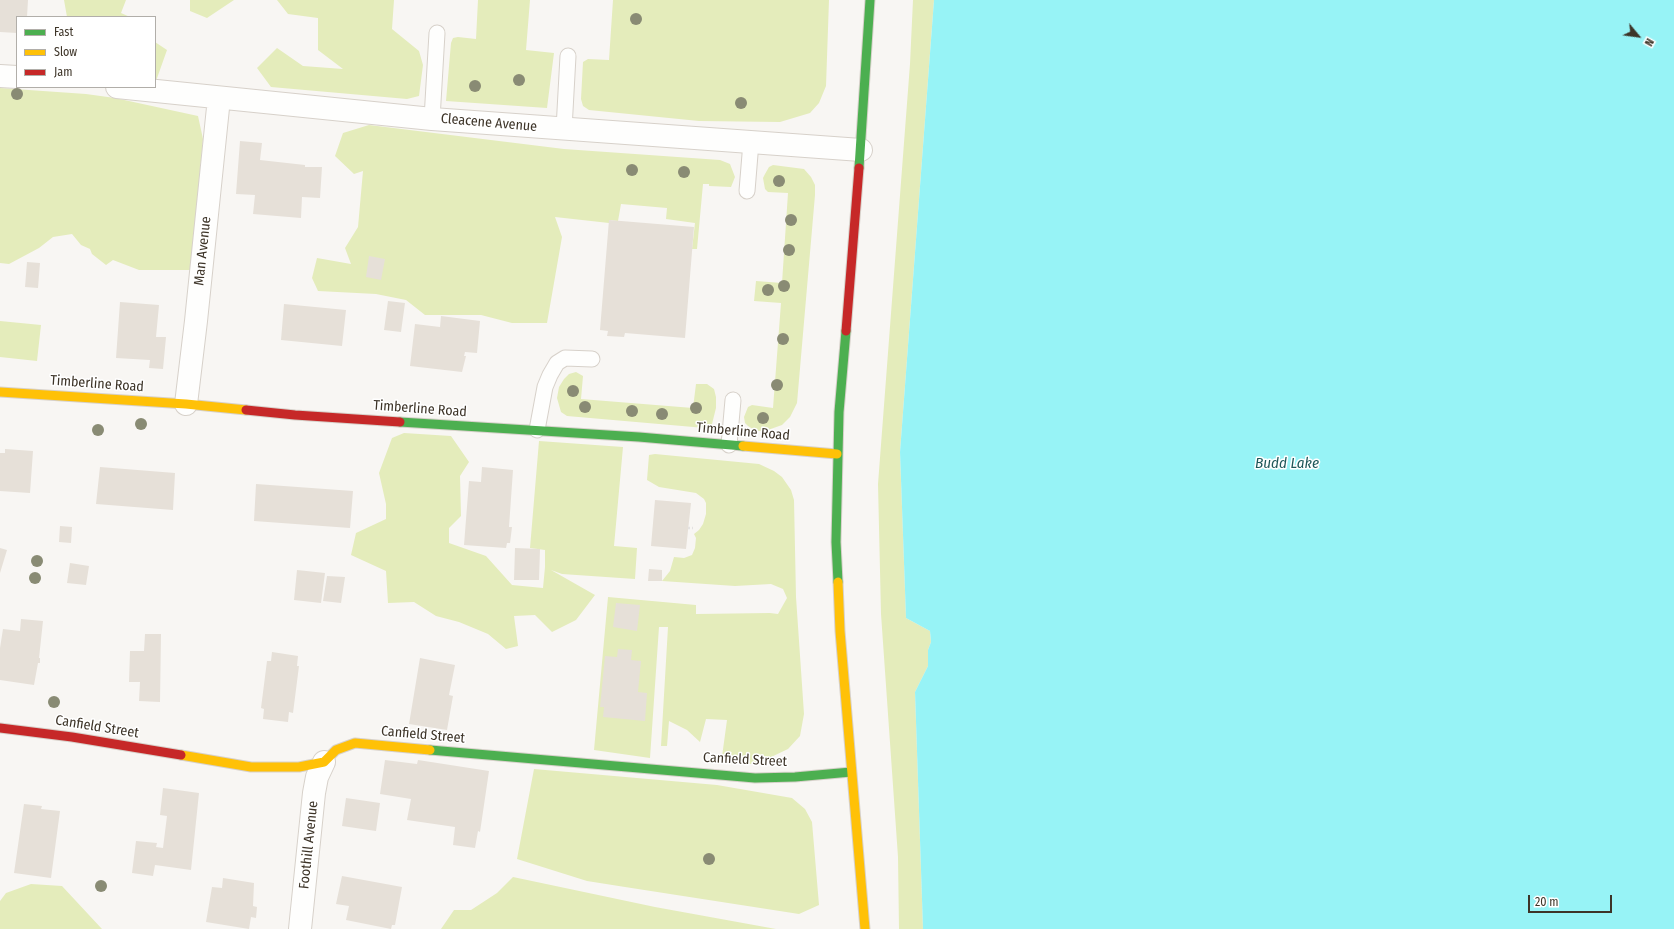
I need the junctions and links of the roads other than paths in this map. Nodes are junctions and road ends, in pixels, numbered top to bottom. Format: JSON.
{"nodes":[{"id":1,"x":870,"y":0,"type":"edge"},
{"id":2,"x":437,"y":33,"type":"dead end"},
{"id":3,"x":568,"y":56,"type":"dead end"},
{"id":4,"x":0,"y":76,"type":"edge"},
{"id":5,"x":16,"y":77,"type":"edge"},
{"id":6,"x":126,"y":88,"type":"edge"},
{"id":7,"x":219,"y":98,"type":"junction"},
{"id":8,"x":432,"y":119,"type":"junction"},
{"id":9,"x":564,"y":130,"type":"junction"},
{"id":10,"x":751,"y":142,"type":"junction"},
{"id":11,"x":861,"y":150,"type":"junction"},
{"id":12,"x":747,"y":191,"type":"dead end"},
{"id":13,"x":592,"y":359,"type":"dead end"},
{"id":14,"x":0,"y":392,"type":"edge"},
{"id":15,"x":733,"y":400,"type":"dead end"},
{"id":16,"x":186,"y":404,"type":"junction"},
{"id":17,"x":537,"y":430,"type":"junction"},
{"id":18,"x":729,"y":446,"type":"junction"},
{"id":19,"x":837,"y":454,"type":"junction"},
{"id":20,"x":0,"y":728,"type":"edge"},
{"id":21,"x":324,"y":762,"type":"junction"},
{"id":22,"x":851,"y":772,"type":"junction"},
{"id":23,"x":300,"y":929,"type":"edge"},
{"id":24,"x":865,"y":929,"type":"edge"}],
"edges":[{"from":1,"to":11,"type":"street"},
{"from":2,"to":8,"type":"lane"},
{"from":3,"to":9,"type":"lane"},
{"from":4,"to":5,"type":"street"},
{"from":6,"to":7,"type":"street","name":"Cleacene Avenue"},
{"from":7,"to":8,"type":"street","name":"Cleacene Avenue"},
{"from":7,"to":16,"type":"street","name":"Man Avenue"},
{"from":8,"to":9,"type":"street","name":"Cleacene Avenue"},
{"from":9,"to":10,"type":"street","name":"Cleacene Avenue"},
{"from":10,"to":11,"type":"street","name":"Cleacene Avenue"},
{"from":10,"to":12,"type":"lane"},
{"from":11,"to":19,"type":"street"},
{"from":13,"to":17,"type":"lane"},
{"from":14,"to":16,"type":"street","name":"Timberline Road"},
{"from":15,"to":18,"type":"lane"},
{"from":16,"to":17,"type":"street","name":"Timberline Road"},
{"from":17,"to":18,"type":"street","name":"Timberline Road"},
{"from":18,"to":19,"type":"street","name":"Timberline Road"},
{"from":19,"to":22,"type":"street"},
{"from":20,"to":21,"type":"street","name":"Canfield Street"},
{"from":21,"to":22,"type":"street","name":"Canfield Street"},
{"from":21,"to":23,"type":"street","name":"Foothill Avenue"},
{"from":22,"to":24,"type":"street"}]}
